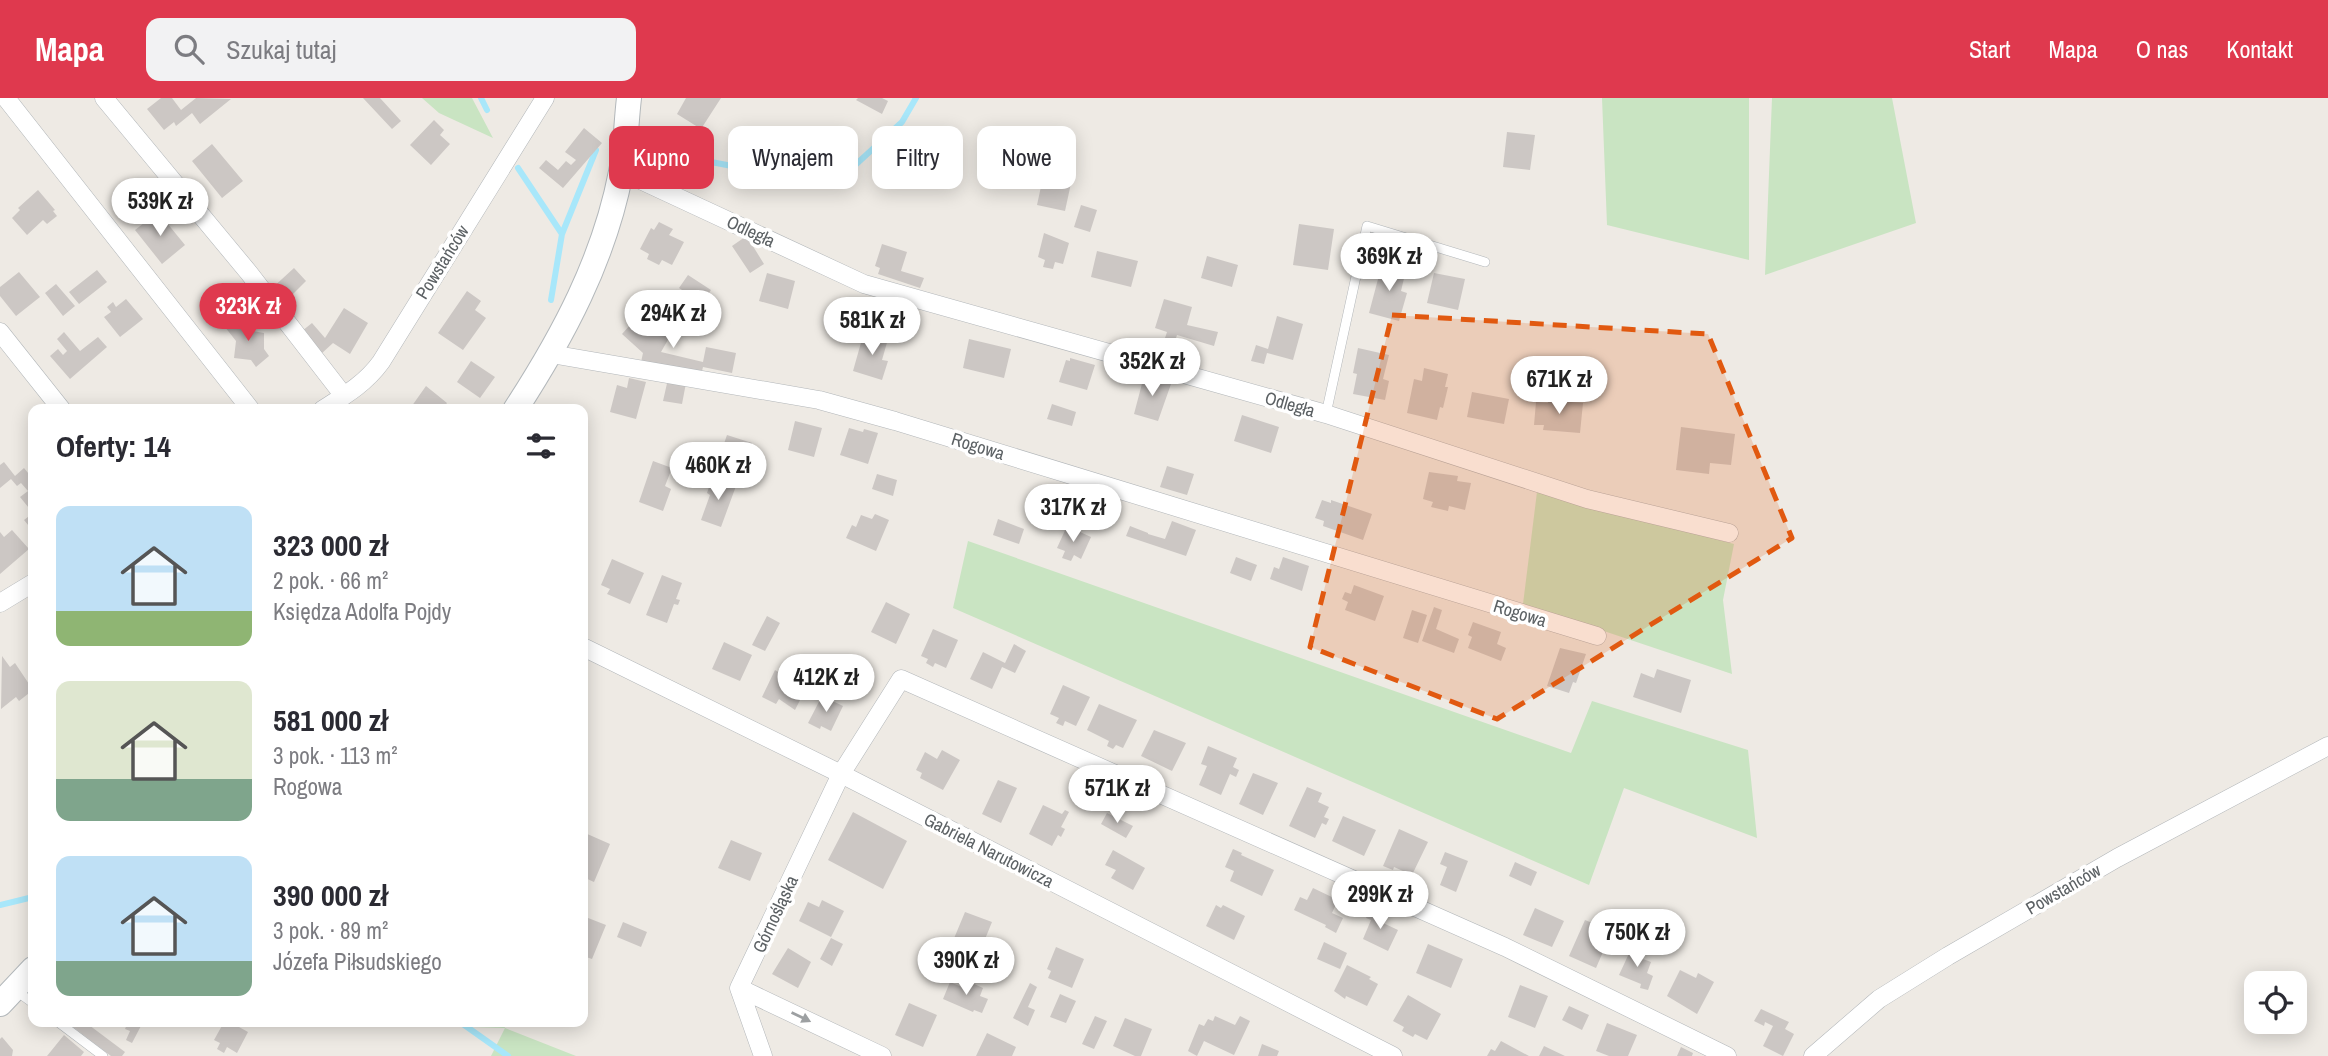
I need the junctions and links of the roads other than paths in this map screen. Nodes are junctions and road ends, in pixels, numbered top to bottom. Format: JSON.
{"nodes":[{"id":1,"x":6,"y":98,"type":"edge"},
{"id":2,"x":104,"y":98,"type":"edge"},
{"id":3,"x":545,"y":98,"type":"edge"},
{"id":4,"x":629,"y":98,"type":"edge"},
{"id":5,"x":626,"y":126,"type":"edge"},
{"id":6,"x":617,"y":189,"type":"edge"},
{"id":7,"x":660,"y":189,"type":"edge"},
{"id":8,"x":1485,"y":262,"type":"dead end"},
{"id":9,"x":0,"y":332,"type":"edge"},
{"id":10,"x":551,"y":354,"type":"junction"},
{"id":11,"x":344,"y":396,"type":"junction"},
{"id":12,"x":57,"y":404,"type":"edge"},
{"id":13,"x":246,"y":404,"type":"edge"},
{"id":14,"x":331,"y":404,"type":"edge"},
{"id":15,"x":519,"y":404,"type":"edge"},
{"id":16,"x":1326,"y":414,"type":"junction"},
{"id":17,"x":1728,"y":533,"type":"dead end"},
{"id":18,"x":28,"y":586,"type":"edge"},
{"id":19,"x":1,"y":601,"type":"edge"},
{"id":20,"x":1597,"y":636,"type":"dead end"},
{"id":21,"x":588,"y":650,"type":"edge"},
{"id":22,"x":2328,"y":746,"type":"edge"},
{"id":23,"x":841,"y":774,"type":"junction"},
{"id":24,"x":28,"y":978,"type":"edge"},
{"id":25,"x":739,"y":988,"type":"junction"},
{"id":26,"x":16,"y":998,"type":"edge"},
{"id":27,"x":65,"y":1027,"type":"edge"},
{"id":28,"x":103,"y":1056,"type":"edge"},
{"id":29,"x":762,"y":1056,"type":"edge"},
{"id":30,"x":881,"y":1056,"type":"edge"},
{"id":31,"x":1393,"y":1056,"type":"edge"},
{"id":32,"x":1727,"y":1056,"type":"edge"},
{"id":33,"x":1813,"y":1056,"type":"edge"}],
"edges":[{"from":1,"to":13,"type":"street"},
{"from":2,"to":11,"type":"street"},
{"from":3,"to":11,"type":"street","name":"Powstańców"},
{"from":4,"to":5,"type":"street"},
{"from":6,"to":10,"type":"street"},
{"from":7,"to":16,"type":"street","name":"Odległa"},
{"from":8,"to":16,"type":"lane"},
{"from":9,"to":12,"type":"street"},
{"from":10,"to":15,"type":"street"},
{"from":10,"to":20,"type":"street","name":"Rogowa"},
{"from":11,"to":14,"type":"street","name":"Powstańców"},
{"from":16,"to":17,"type":"street","name":"Odległa"},
{"from":18,"to":19,"type":"street"},
{"from":21,"to":23,"type":"street","name":"Gabriela Narutowicza"},
{"from":22,"to":33,"type":"street","name":"Powstańców"},
{"from":23,"to":25,"type":"street","name":"Górnośląska"},
{"from":23,"to":31,"type":"street","name":"Gabriela Narutowicza"},
{"from":23,"to":32,"type":"street","name":"Górnośląska"},
{"from":24,"to":26,"type":"street"},
{"from":25,"to":29,"type":"street"},
{"from":25,"to":30,"type":"street","one_way":true},
{"from":27,"to":28,"type":"lane"}]}
